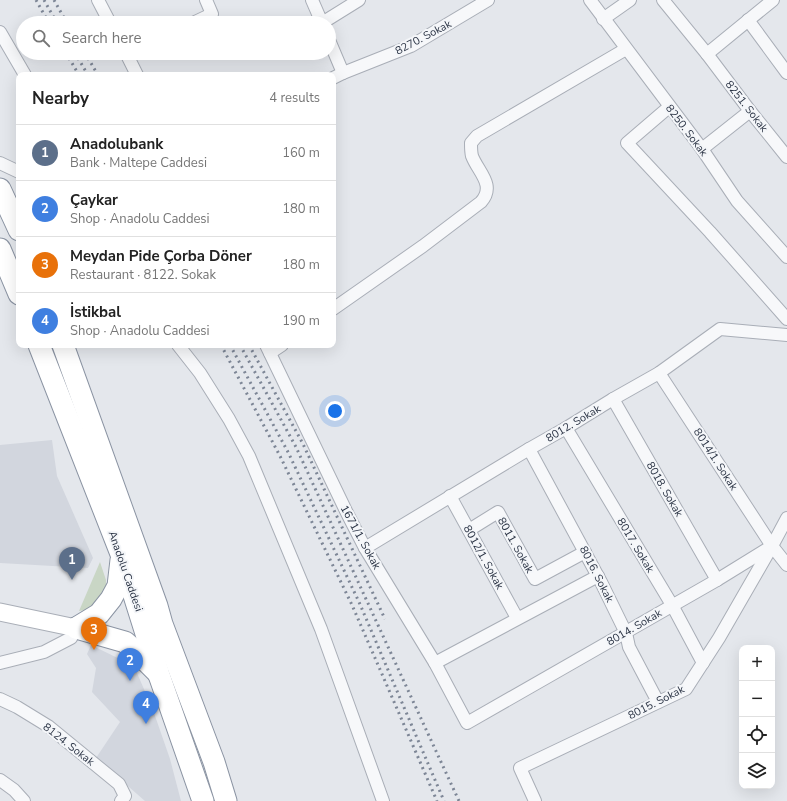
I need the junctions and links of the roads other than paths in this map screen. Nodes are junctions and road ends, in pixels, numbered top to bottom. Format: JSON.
{"nodes":[{"id":1,"x":98,"y":0,"type":"edge"},
{"id":2,"x":206,"y":0,"type":"edge"},
{"id":3,"x":312,"y":0,"type":"edge"},
{"id":4,"x":359,"y":0,"type":"edge"},
{"id":5,"x":488,"y":0,"type":"edge"},
{"id":6,"x":590,"y":0,"type":"edge"},
{"id":7,"x":630,"y":0,"type":"edge"},
{"id":8,"x":663,"y":0,"type":"edge"},
{"id":9,"x":773,"y":0,"type":"edge"},
{"id":10,"x":106,"y":16,"type":"edge"},
{"id":11,"x":208,"y":16,"type":"edge"},
{"id":12,"x":319,"y":16,"type":"edge"},
{"id":13,"x":333,"y":16,"type":"edge"},
{"id":14,"x":604,"y":19,"type":"junction"},
{"id":15,"x":748,"y":20,"type":"junction"},
{"id":16,"x":0,"y":32,"type":"edge"},
{"id":17,"x":626,"y":49,"type":"junction"},
{"id":18,"x":707,"y":54,"type":"junction"},
{"id":19,"x":16,"y":60,"type":"edge"},
{"id":20,"x":16,"y":60,"type":"edge"},
{"id":21,"x":130,"y":60,"type":"edge"},
{"id":22,"x":334,"y":60,"type":"edge"},
{"id":23,"x":23,"y":72,"type":"edge"},
{"id":24,"x":136,"y":72,"type":"edge"},
{"id":25,"x":787,"y":73,"type":"edge"},
{"id":26,"x":338,"y":75,"type":"edge"},
{"id":27,"x":669,"y":107,"type":"junction"},
{"id":28,"x":750,"y":111,"type":"junction"},
{"id":29,"x":702,"y":149,"type":"junction"},
{"id":30,"x":785,"y":150,"type":"edge"},
{"id":31,"x":0,"y":163,"type":"edge"},
{"id":32,"x":16,"y":171,"type":"edge"},
{"id":33,"x":0,"y":189,"type":"edge"},
{"id":34,"x":16,"y":224,"type":"edge"},
{"id":35,"x":0,"y":249,"type":"edge"},
{"id":36,"x":787,"y":257,"type":"edge"},
{"id":37,"x":16,"y":287,"type":"edge"},
{"id":38,"x":336,"y":307,"type":"edge"},
{"id":39,"x":787,"y":319,"type":"edge"},
{"id":40,"x":787,"y":335,"type":"edge"},
{"id":41,"x":40,"y":348,"type":"edge"},
{"id":42,"x":64,"y":348,"type":"edge"},
{"id":43,"x":180,"y":348,"type":"edge"},
{"id":44,"x":268,"y":349,"type":"edge"},
{"id":45,"x":659,"y":373,"type":"junction"},
{"id":46,"x":613,"y":399,"type":"junction"},
{"id":47,"x":566,"y":428,"type":"junction"},
{"id":48,"x":529,"y":449,"type":"junction"},
{"id":49,"x":450,"y":496,"type":"junction"},
{"id":50,"x":787,"y":518,"type":"edge"},
{"id":51,"x":469,"y":530,"type":"junction"},
{"id":52,"x":772,"y":546,"type":"junction"},
{"id":53,"x":365,"y":548,"type":"junction"},
{"id":54,"x":585,"y":552,"type":"junction"},
{"id":55,"x":122,"y":554,"type":"junction"},
{"id":56,"x":787,"y":564,"type":"edge"},
{"id":57,"x":598,"y":576,"type":"junction"},
{"id":58,"x":717,"y":580,"type":"junction"},
{"id":59,"x":672,"y":605,"type":"junction"},
{"id":60,"x":0,"y":612,"type":"edge"},
{"id":61,"x":517,"y":618,"type":"junction"},
{"id":62,"x":76,"y":628,"type":"junction"},
{"id":63,"x":626,"y":632,"type":"junction"},
{"id":64,"x":157,"y":635,"type":"junction"},
{"id":65,"x":125,"y":642,"type":"junction"},
{"id":66,"x":0,"y":663,"type":"edge"},
{"id":67,"x":435,"y":663,"type":"junction"},
{"id":68,"x":703,"y":663,"type":"junction"},
{"id":69,"x":160,"y":675,"type":"junction"},
{"id":70,"x":0,"y":699,"type":"edge"},
{"id":71,"x":658,"y":702,"type":"junction"},
{"id":72,"x":467,"y":723,"type":"joint"},
{"id":73,"x":0,"y":780,"type":"edge"},
{"id":74,"x":24,"y":801,"type":"edge"},
{"id":75,"x":121,"y":801,"type":"edge"},
{"id":76,"x":203,"y":801,"type":"edge"},
{"id":77,"x":226,"y":801,"type":"edge"},
{"id":78,"x":383,"y":801,"type":"edge"},
{"id":79,"x":535,"y":801,"type":"edge"}],
"edges":[{"from":1,"to":10,"type":"street"},
{"from":2,"to":11,"type":"street"},
{"from":3,"to":12,"type":"street"},
{"from":4,"to":13,"type":"street"},
{"from":5,"to":26,"type":"street","name":"8270. Sokak"},
{"from":6,"to":14,"type":"street","name":"8250. Sokak"},
{"from":7,"to":14,"type":"street"},
{"from":8,"to":18,"type":"street","name":"8251. Sokak"},
{"from":9,"to":15,"type":"street"},
{"from":14,"to":17,"type":"street","name":"8250. Sokak"},
{"from":15,"to":18,"type":"street"},
{"from":15,"to":25,"type":"street"},
{"from":16,"to":20,"type":"street"},
{"from":17,"to":27,"type":"street","name":"8250. Sokak"},
{"from":17,"to":38,"type":"street"},
{"from":18,"to":28,"type":"street","name":"8251. Sokak"},
{"from":19,"to":23,"type":"street"},
{"from":21,"to":24,"type":"street"},
{"from":22,"to":26,"type":"street"},
{"from":27,"to":29,"type":"street","name":"8250. Sokak"},
{"from":27,"to":39,"type":"street"},
{"from":28,"to":29,"type":"street"},
{"from":28,"to":30,"type":"street","name":"8251. Sokak"},
{"from":29,"to":36,"type":"street","name":"8250. Sokak"},
{"from":31,"to":32,"type":"street"},
{"from":33,"to":34,"type":"highway"},
{"from":35,"to":37,"type":"highway"},
{"from":40,"to":45,"type":"street","name":"8012. Sokak"},
{"from":41,"to":55,"type":"highway","name":"Anadolu Caddesi"},
{"from":42,"to":64,"type":"highway","name":"Anadolu Caddesi"},
{"from":43,"to":78,"type":"street"},
{"from":44,"to":53,"type":"street","name":"1671/1. Sokak"},
{"from":45,"to":46,"type":"street","name":"8012. Sokak"},
{"from":45,"to":52,"type":"street","name":"8014/1. Sokak"},
{"from":46,"to":47,"type":"street","name":"8012. Sokak"},
{"from":46,"to":58,"type":"street","name":"8018. Sokak"},
{"from":47,"to":48,"type":"street","name":"8012. Sokak"},
{"from":47,"to":59,"type":"street","name":"8017. Sokak"},
{"from":48,"to":49,"type":"street","name":"8012. Sokak"},
{"from":48,"to":54,"type":"street","name":"8016. Sokak"},
{"from":49,"to":51,"type":"street","name":"8012/1. Sokak"},
{"from":49,"to":53,"type":"street","name":"8012. Sokak"},
{"from":50,"to":52,"type":"street"},
{"from":51,"to":54,"type":"street","name":"8011. Sokak"},
{"from":51,"to":61,"type":"street","name":"8012/1. Sokak"},
{"from":52,"to":56,"type":"street","name":"8014/1. Sokak"},
{"from":52,"to":58,"type":"street","name":"8014. Sokak"},
{"from":52,"to":68,"type":"street","name":"8015. Sokak"},
{"from":53,"to":67,"type":"street","name":"1671/1. Sokak"},
{"from":54,"to":57,"type":"street","name":"8016. Sokak"},
{"from":55,"to":62,"type":"highway"},
{"from":55,"to":64,"type":"highway","name":"Anadolu Caddesi"},
{"from":57,"to":61,"type":"street"},
{"from":57,"to":63,"type":"street","name":"8016. Sokak"},
{"from":58,"to":59,"type":"street","name":"8014. Sokak"},
{"from":59,"to":63,"type":"street","name":"8014. Sokak"},
{"from":59,"to":68,"type":"street","name":"8017. Sokak"},
{"from":60,"to":62,"type":"street"},
{"from":61,"to":67,"type":"street"},
{"from":62,"to":65,"type":"highway"},
{"from":62,"to":66,"type":"street"},
{"from":63,"to":71,"type":"street","name":"8016. Sokak"},
{"from":63,"to":72,"type":"street","name":"8014. Sokak"},
{"from":64,"to":65,"type":"highway"},
{"from":64,"to":69,"type":"highway","name":"Anadolu Caddesi"},
{"from":64,"to":77,"type":"highway","name":"Anadolu Caddesi"},
{"from":65,"to":69,"type":"highway"},
{"from":67,"to":72,"type":"street","name":"1671/1. Sokak"},
{"from":68,"to":71,"type":"street","name":"8015. Sokak"},
{"from":69,"to":76,"type":"highway","name":"Anadolu Caddesi"},
{"from":70,"to":75,"type":"street","name":"8124. Sokak"},
{"from":71,"to":79,"type":"street","name":"8015. Sokak"},
{"from":73,"to":74,"type":"street"}]}
